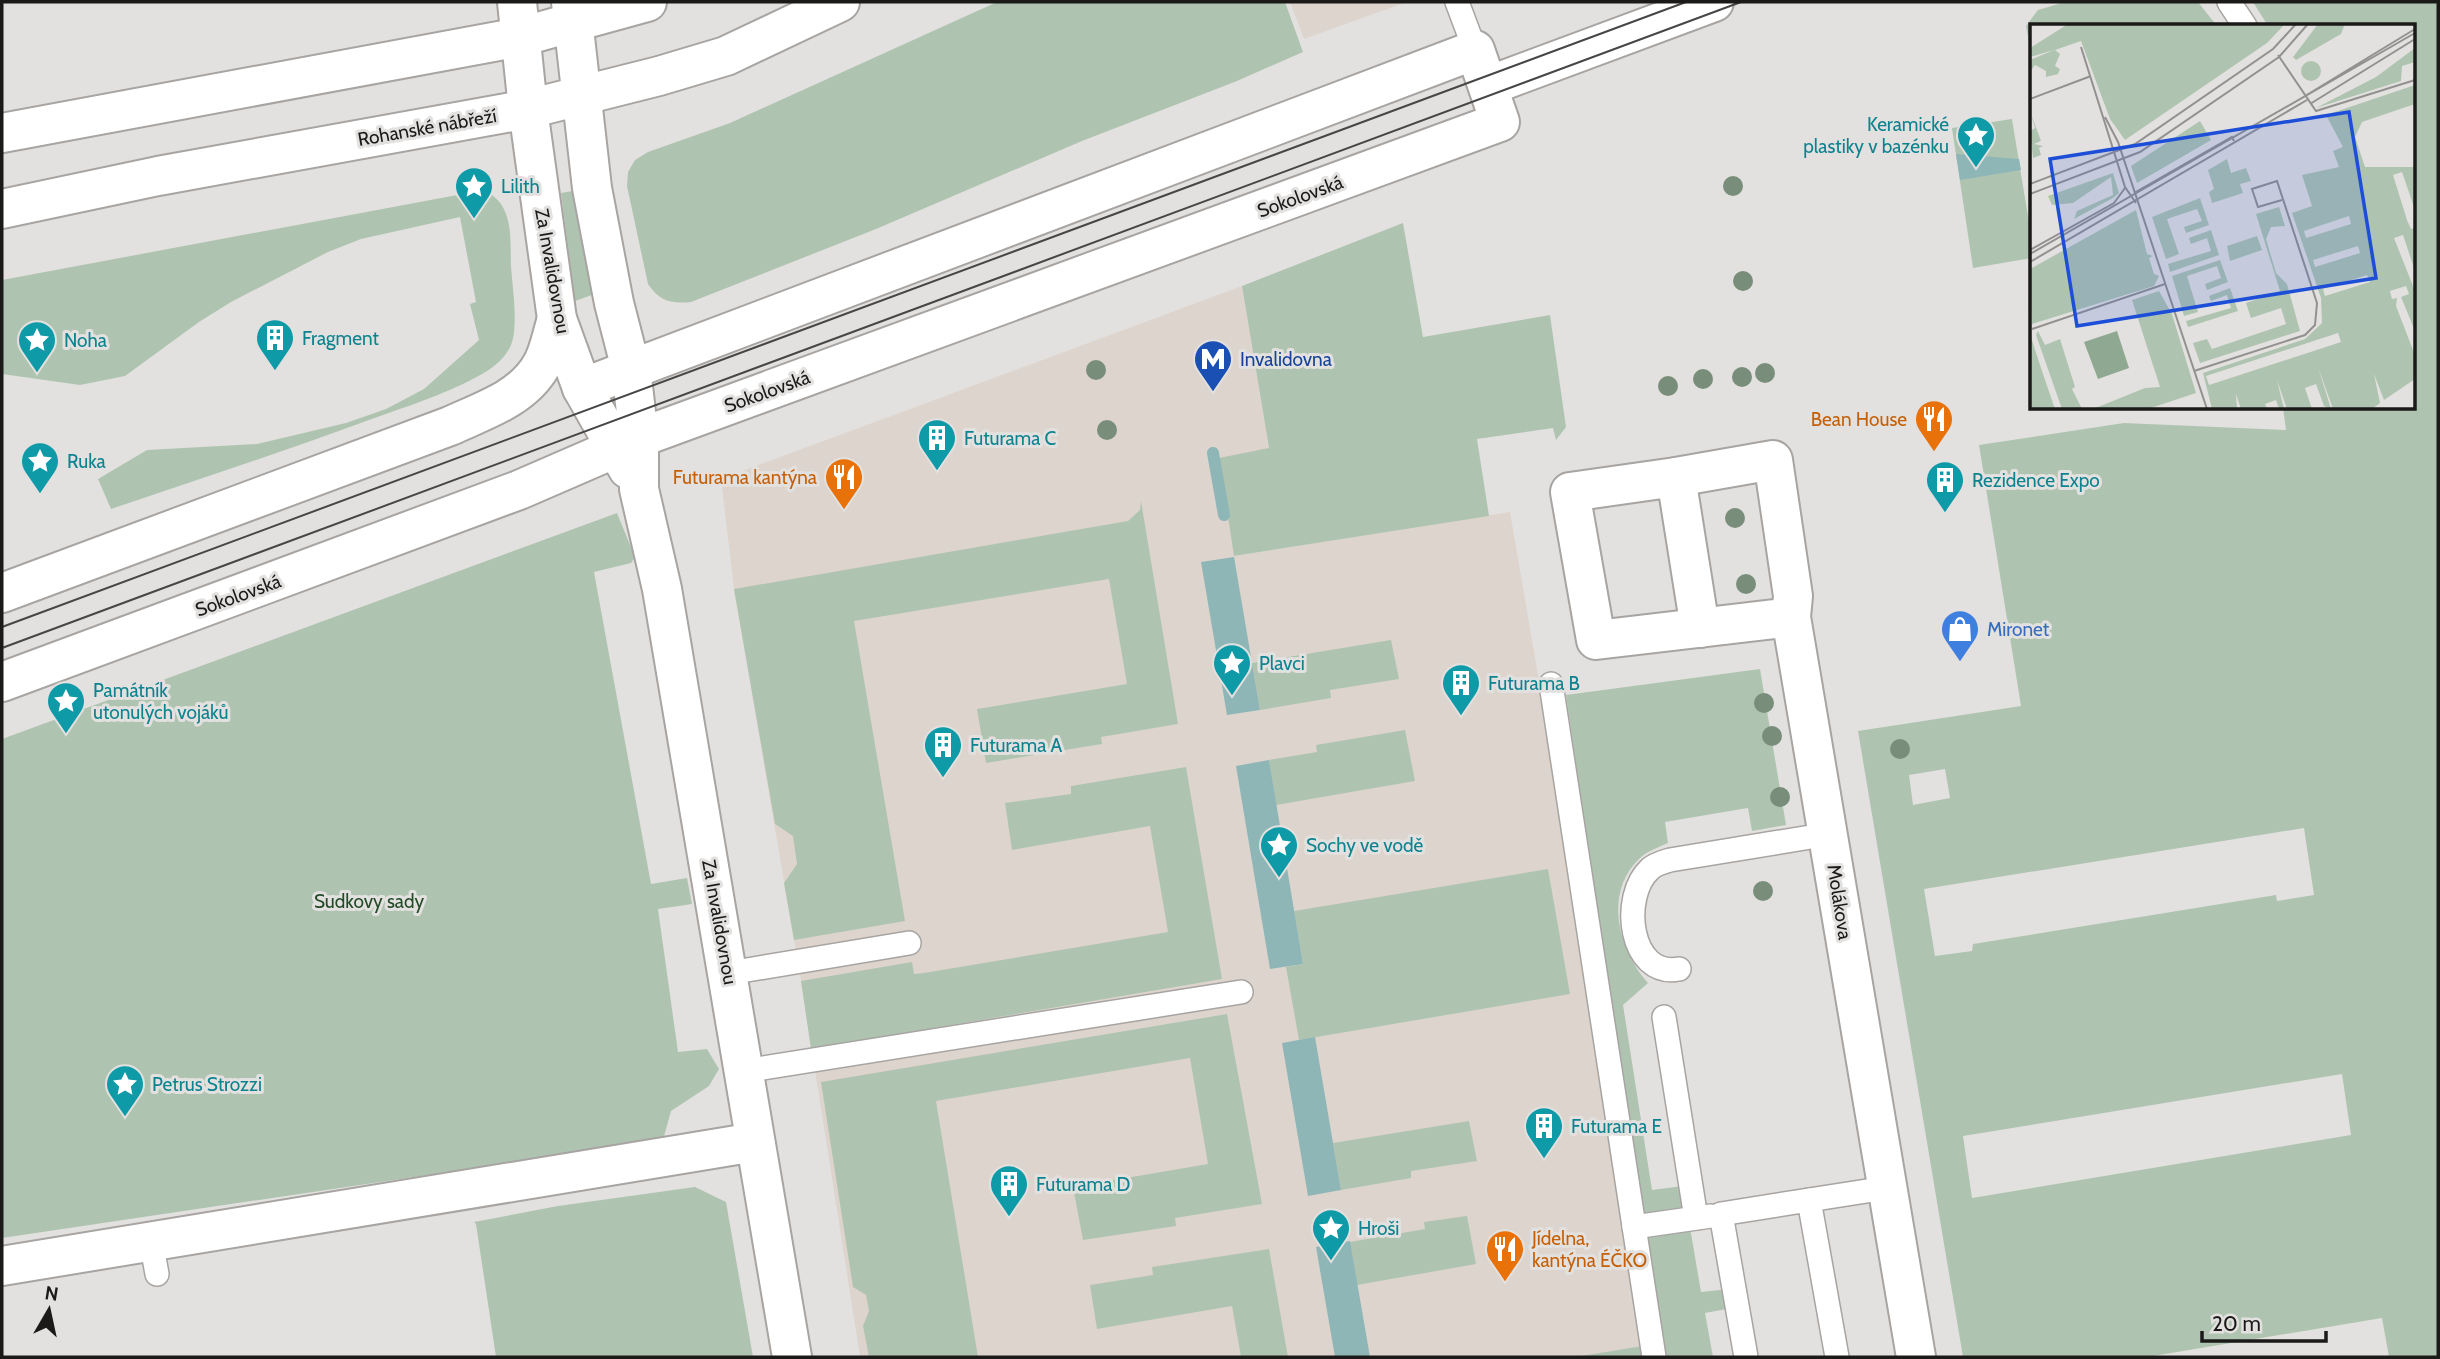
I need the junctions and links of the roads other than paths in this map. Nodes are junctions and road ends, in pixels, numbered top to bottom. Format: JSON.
{"nodes":[{"id":1,"x":647,"y":2,"type":"edge"},
{"id":2,"x":840,"y":2,"type":"edge"},
{"id":3,"x":1457,"y":2,"type":"edge"},
{"id":4,"x":1714,"y":2,"type":"edge"},
{"id":5,"x":2229,"y":2,"type":"edge"},
{"id":6,"x":572,"y":12,"type":"edge"},
{"id":7,"x":519,"y":19,"type":"edge"},
{"id":8,"x":2244,"y":24,"type":"edge"},
{"id":9,"x":1475,"y":50,"type":"junction"},
{"id":10,"x":1488,"y":86,"type":"junction"},
{"id":11,"x":580,"y":96,"type":"junction"},
{"id":12,"x":528,"y":109,"type":"junction"},
{"id":13,"x":2,"y":133,"type":"edge"},
{"id":14,"x":2,"y":209,"type":"edge"},
{"id":15,"x":558,"y":319,"type":"junction"},
{"id":16,"x":631,"y":369,"type":"junction"},
{"id":17,"x":582,"y":388,"type":"junction"},
{"id":18,"x":627,"y":443,"type":"junction"},
{"id":19,"x":1676,"y":477,"type":"junction"},
{"id":20,"x":2,"y":593,"type":"edge"},
{"id":21,"x":1791,"y":618,"type":"junction"},
{"id":22,"x":1700,"y":628,"type":"junction"},
{"id":23,"x":2,"y":682,"type":"edge"},
{"id":24,"x":1551,"y":684,"type":"dead end"},
{"id":25,"x":1829,"y":834,"type":"junction"},
{"id":26,"x":909,"y":943,"type":"dead end"},
{"id":27,"x":1679,"y":969,"type":"dead end"},
{"id":28,"x":729,"y":973,"type":"junction"},
{"id":29,"x":1241,"y":992,"type":"dead end"},
{"id":30,"x":1664,"y":1017,"type":"dead end"},
{"id":31,"x":744,"y":1071,"type":"junction"},
{"id":32,"x":754,"y":1142,"type":"junction"},
{"id":33,"x":1886,"y":1188,"type":"junction"},
{"id":34,"x":1809,"y":1200,"type":"junction"},
{"id":35,"x":1721,"y":1214,"type":"junction"},
{"id":36,"x":1696,"y":1218,"type":"junction"},
{"id":37,"x":1634,"y":1227,"type":"junction"},
{"id":38,"x":2,"y":1266,"type":"edge"},
{"id":39,"x":792,"y":1357,"type":"edge"},
{"id":40,"x":1654,"y":1357,"type":"edge"},
{"id":41,"x":1746,"y":1357,"type":"edge"},
{"id":42,"x":1837,"y":1357,"type":"edge"},
{"id":43,"x":1916,"y":1357,"type":"edge"}],
"edges":[{"from":1,"to":6,"type":"street"},
{"from":2,"to":11,"type":"street","name":"Rohanské nábřeží"},
{"from":3,"to":9,"type":"lane"},
{"from":4,"to":10,"type":"street"},
{"from":5,"to":8,"type":"lane"},
{"from":6,"to":7,"type":"street"},
{"from":6,"to":11,"type":"street","name":"Za Invalidovnou"},
{"from":7,"to":12,"type":"street","name":"Za Invalidovnou"},
{"from":7,"to":13,"type":"street"},
{"from":9,"to":10,"type":"street","name":"Sokolovská"},
{"from":9,"to":16,"type":"street"},
{"from":10,"to":18,"type":"street","name":"Sokolovská"},
{"from":11,"to":12,"type":"street","name":"Rohanské nábřeží"},
{"from":11,"to":16,"type":"street","name":"Za Invalidovnou"},
{"from":12,"to":14,"type":"street","name":"Rohanské nábřeží"},
{"from":12,"to":15,"type":"street","name":"Za Invalidovnou"},
{"from":15,"to":17,"type":"street","name":"Za Invalidovnou"},
{"from":15,"to":20,"type":"street"},
{"from":16,"to":17,"type":"street"},
{"from":16,"to":18,"type":"street","name":"Za Invalidovnou"},
{"from":17,"to":18,"type":"street","name":"Za Invalidovnou"},
{"from":18,"to":23,"type":"street","name":"Sokolovská"},
{"from":18,"to":28,"type":"street","name":"Za Invalidovnou"},
{"from":19,"to":21,"type":"street","name":"Molákova"},
{"from":19,"to":22,"type":"street"},
{"from":19,"to":22,"type":"street","name":"Molákova"},
{"from":21,"to":22,"type":"street","name":"Molákova"},
{"from":21,"to":25,"type":"street","name":"Molákova"},
{"from":24,"to":37,"type":"lane"},
{"from":25,"to":27,"type":"lane"},
{"from":25,"to":33,"type":"street","name":"Molákova"},
{"from":26,"to":28,"type":"lane"},
{"from":28,"to":31,"type":"street","name":"Za Invalidovnou"},
{"from":29,"to":31,"type":"lane"},
{"from":30,"to":36,"type":"lane"},
{"from":31,"to":32,"type":"street","name":"Za Invalidovnou"},
{"from":32,"to":38,"type":"street"},
{"from":32,"to":39,"type":"street","name":"Za Invalidovnou"},
{"from":33,"to":34,"type":"lane"},
{"from":33,"to":43,"type":"street","name":"Molákova"},
{"from":34,"to":35,"type":"lane"},
{"from":34,"to":42,"type":"lane"},
{"from":35,"to":36,"type":"lane"},
{"from":35,"to":41,"type":"lane"},
{"from":36,"to":37,"type":"lane"},
{"from":37,"to":40,"type":"lane"}]}
